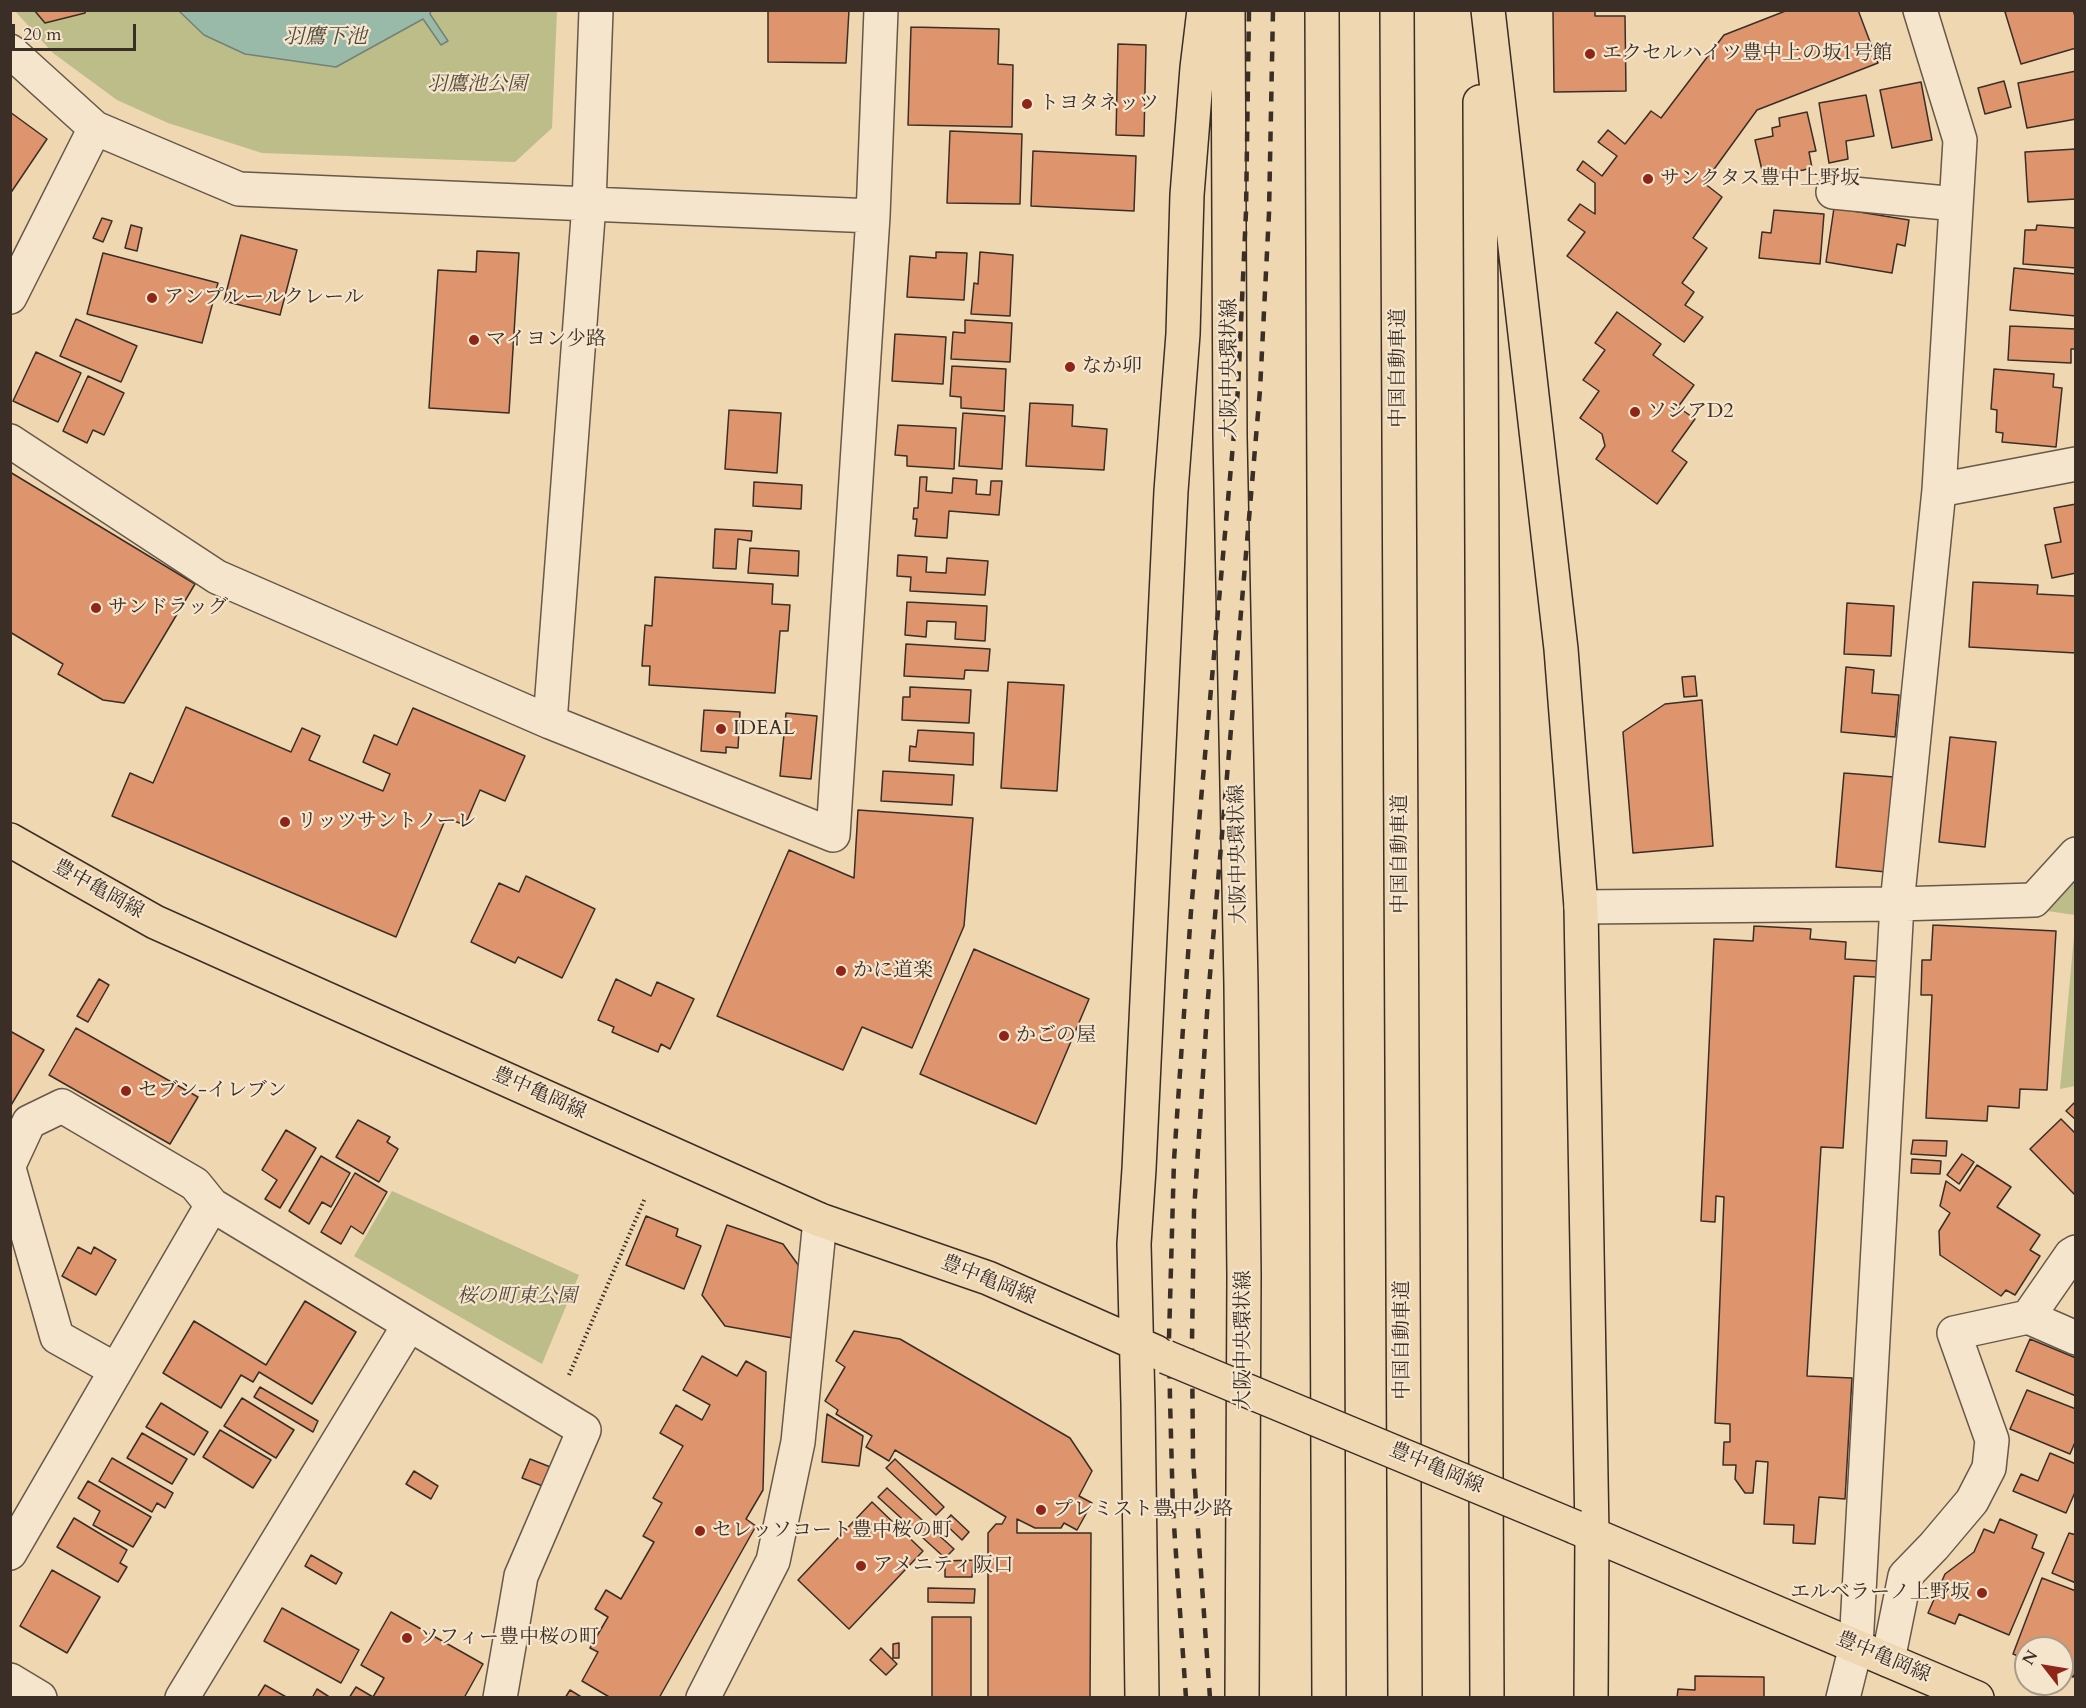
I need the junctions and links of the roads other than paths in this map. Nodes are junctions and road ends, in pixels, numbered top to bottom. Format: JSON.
{"nodes":[{"id":1,"x":596,"y":10,"type":"edge"},
{"id":2,"x":881,"y":10,"type":"edge"},
{"id":3,"x":1204,"y":10,"type":"edge"},
{"id":4,"x":1228,"y":10,"type":"edge"},
{"id":5,"x":1322,"y":10,"type":"edge"},
{"id":6,"x":1397,"y":10,"type":"edge"},
{"id":7,"x":1480,"y":10,"type":"edge"},
{"id":8,"x":1488,"y":10,"type":"edge"},
{"id":9,"x":1920,"y":10,"type":"edge"},
{"id":10,"x":10,"y":51,"type":"edge"},
{"id":11,"x":95,"y":128,"type":"junction"},
{"id":12,"x":1833,"y":192,"type":"dead end"},
{"id":13,"x":589,"y":204,"type":"junction"},
{"id":14,"x":1956,"y":204,"type":"junction"},
{"id":15,"x":873,"y":216,"type":"junction"},
{"id":16,"x":10,"y":297,"type":"edge"},
{"id":17,"x":10,"y":441,"type":"edge"},
{"id":18,"x":2076,"y":464,"type":"edge"},
{"id":19,"x":1939,"y":489,"type":"junction"},
{"id":20,"x":550,"y":722,"type":"junction"},
{"id":21,"x":10,"y":840,"type":"edge"},
{"id":22,"x":2076,"y":854,"type":"edge"},
{"id":23,"x":1898,"y":904,"type":"junction"},
{"id":24,"x":1581,"y":906,"type":"junction"},
{"id":25,"x":10,"y":1163,"type":"edge"},
{"id":26,"x":10,"y":1172,"type":"edge"},
{"id":27,"x":212,"y":1205,"type":"junction"},
{"id":28,"x":820,"y":1220,"type":"junction"},
{"id":29,"x":2076,"y":1251,"type":"edge"},
{"id":30,"x":2028,"y":1317,"type":"junction"},
{"id":31,"x":409,"y":1325,"type":"junction"},
{"id":32,"x":2076,"y":1338,"type":"edge"},
{"id":33,"x":1152,"y":1350,"type":"junction"},
{"id":34,"x":116,"y":1370,"type":"junction"},
{"id":35,"x":1583,"y":1530,"type":"junction"},
{"id":36,"x":10,"y":1552,"type":"edge"},
{"id":37,"x":1856,"y":1646,"type":"junction"},
{"id":38,"x":1888,"y":1660,"type":"junction"},
{"id":39,"x":10,"y":1680,"type":"edge"},
{"id":40,"x":40,"y":1698,"type":"edge"},
{"id":41,"x":182,"y":1698,"type":"edge"},
{"id":42,"x":500,"y":1698,"type":"edge"},
{"id":43,"x":703,"y":1698,"type":"edge"},
{"id":44,"x":1142,"y":1698,"type":"edge"},
{"id":45,"x":1242,"y":1698,"type":"edge"},
{"id":46,"x":1329,"y":1698,"type":"edge"},
{"id":47,"x":1405,"y":1698,"type":"edge"},
{"id":48,"x":1487,"y":1698,"type":"edge"},
{"id":49,"x":1591,"y":1698,"type":"edge"},
{"id":50,"x":1842,"y":1698,"type":"edge"},
{"id":51,"x":1977,"y":1698,"type":"edge"}],
"edges":[{"from":1,"to":13,"type":"street"},
{"from":2,"to":15,"type":"street"},
{"from":3,"to":33,"type":"main road"},
{"from":4,"to":45,"type":"main road","name":"大阪中央環状線"},
{"from":5,"to":46,"type":"main road"},
{"from":6,"to":47,"type":"main road","name":"中国自動車道"},
{"from":7,"to":48,"type":"main road"},
{"from":8,"to":24,"type":"main road"},
{"from":9,"to":14,"type":"street"},
{"from":10,"to":11,"type":"street"},
{"from":11,"to":13,"type":"street"},
{"from":11,"to":16,"type":"street"},
{"from":12,"to":14,"type":"street"},
{"from":13,"to":15,"type":"street"},
{"from":13,"to":20,"type":"street"},
{"from":14,"to":19,"type":"street"},
{"from":15,"to":20,"type":"street"},
{"from":17,"to":20,"type":"street"},
{"from":18,"to":19,"type":"street"},
{"from":19,"to":23,"type":"street"},
{"from":21,"to":28,"type":"main road","name":"豊中亀岡線"},
{"from":22,"to":23,"type":"street"},
{"from":23,"to":24,"type":"street"},
{"from":23,"to":37,"type":"street"},
{"from":24,"to":35,"type":"main road"},
{"from":25,"to":27,"type":"street"},
{"from":26,"to":34,"type":"street"},
{"from":27,"to":31,"type":"street"},
{"from":27,"to":34,"type":"street"},
{"from":28,"to":33,"type":"main road","name":"豊中亀岡線"},
{"from":28,"to":43,"type":"street"},
{"from":29,"to":30,"type":"street"},
{"from":30,"to":32,"type":"street"},
{"from":30,"to":38,"type":"street"},
{"from":31,"to":41,"type":"street"},
{"from":31,"to":42,"type":"street"},
{"from":33,"to":35,"type":"main road","name":"豊中亀岡線","bridge":true},
{"from":33,"to":44,"type":"main road"},
{"from":34,"to":36,"type":"street"},
{"from":35,"to":37,"type":"main road","name":"豊中亀岡線"},
{"from":35,"to":49,"type":"main road"},
{"from":37,"to":38,"type":"main road","name":"豊中亀岡線"},
{"from":37,"to":50,"type":"street"},
{"from":38,"to":51,"type":"main road","name":"豊中亀岡線"},
{"from":39,"to":40,"type":"street"}]}
